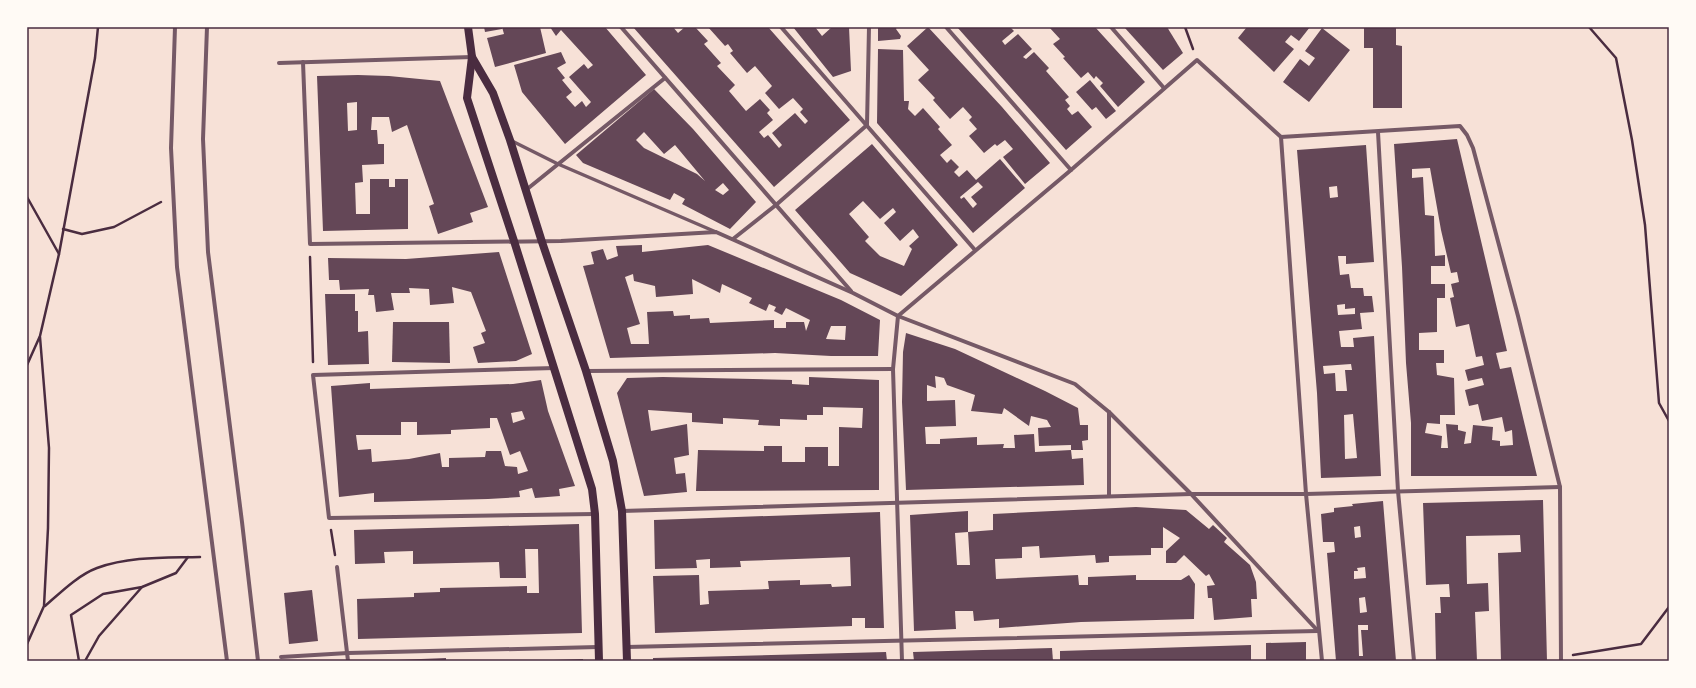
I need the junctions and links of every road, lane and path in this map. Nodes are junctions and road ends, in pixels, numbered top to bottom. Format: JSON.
{"nodes":[{"id":1,"x":98,"y":27,"type":"edge"},
{"id":2,"x":175,"y":27,"type":"edge"},
{"id":3,"x":207,"y":27,"type":"edge"},
{"id":4,"x":468,"y":27,"type":"edge"},
{"id":5,"x":621,"y":27,"type":"edge"},
{"id":6,"x":781,"y":27,"type":"edge"},
{"id":7,"x":869,"y":27,"type":"edge"},
{"id":8,"x":946,"y":27,"type":"edge"},
{"id":9,"x":1111,"y":27,"type":"edge"},
{"id":10,"x":1185,"y":27,"type":"edge"},
{"id":11,"x":1589,"y":27,"type":"edge"},
{"id":12,"x":472,"y":57,"type":"junction"},
{"id":13,"x":1197,"y":60,"type":"junction"},
{"id":14,"x":303,"y":62,"type":"junction"},
{"id":15,"x":279,"y":63,"type":"dead end"},
{"id":16,"x":665,"y":78,"type":"junction"},
{"id":17,"x":1164,"y":88,"type":"junction"},
{"id":18,"x":867,"y":125,"type":"junction"},
{"id":19,"x":1378,"y":132,"type":"junction"},
{"id":20,"x":1281,"y":137,"type":"junction"},
{"id":21,"x":510,"y":140,"type":"junction"},
{"id":22,"x":558,"y":164,"type":"junction"},
{"id":23,"x":1071,"y":170,"type":"junction"},
{"id":24,"x":526,"y":190,"type":"junction"},
{"id":25,"x":27,"y":197,"type":"edge"},
{"id":26,"x":173,"y":197,"type":"junction"},
{"id":27,"x":776,"y":205,"type":"junction"},
{"id":28,"x":64,"y":229,"type":"junction"},
{"id":29,"x":716,"y":232,"type":"junction"},
{"id":30,"x":733,"y":239,"type":"junction"},
{"id":31,"x":514,"y":241,"type":"junction"},
{"id":32,"x":542,"y":242,"type":"junction"},
{"id":33,"x":310,"y":244,"type":"junction"},
{"id":34,"x":975,"y":250,"type":"junction"},
{"id":35,"x":59,"y":254,"type":"junction"},
{"id":36,"x":853,"y":293,"type":"junction"},
{"id":37,"x":898,"y":316,"type":"junction"},
{"id":38,"x":40,"y":336,"type":"junction"},
{"id":39,"x":27,"y":365,"type":"edge"},
{"id":40,"x":555,"y":368,"type":"junction"},
{"id":41,"x":893,"y":369,"type":"junction"},
{"id":42,"x":586,"y":371,"type":"junction"},
{"id":43,"x":313,"y":375,"type":"junction"},
{"id":44,"x":1109,"y":412,"type":"junction"},
{"id":45,"x":1669,"y":421,"type":"edge"},
{"id":46,"x":1560,"y":487,"type":"junction"},
{"id":47,"x":1398,"y":491,"type":"junction"},
{"id":48,"x":1191,"y":494,"type":"junction"},
{"id":49,"x":1306,"y":494,"type":"junction"},
{"id":50,"x":1109,"y":496,"type":"junction"},
{"id":51,"x":896,"y":503,"type":"junction"},
{"id":52,"x":622,"y":511,"type":"junction"},
{"id":53,"x":595,"y":514,"type":"junction"},
{"id":54,"x":329,"y":518,"type":"junction"},
{"id":55,"x":214,"y":556,"type":"junction"},
{"id":56,"x":188,"y":557,"type":"junction"},
{"id":57,"x":337,"y":567,"type":"joint"},
{"id":58,"x":142,"y":587,"type":"junction"},
{"id":59,"x":44,"y":606,"type":"junction"},
{"id":60,"x":1669,"y":607,"type":"edge"},
{"id":61,"x":1318,"y":631,"type":"junction"},
{"id":62,"x":901,"y":640,"type":"junction"},
{"id":63,"x":27,"y":644,"type":"edge"},
{"id":64,"x":598,"y":647,"type":"junction"},
{"id":65,"x":627,"y":647,"type":"junction"},
{"id":66,"x":348,"y":653,"type":"junction"},
{"id":67,"x":281,"y":657,"type":"dead end"},
{"id":68,"x":1562,"y":659,"type":"edge"},
{"id":69,"x":79,"y":661,"type":"edge"},
{"id":70,"x":86,"y":661,"type":"edge"},
{"id":71,"x":227,"y":661,"type":"edge"},
{"id":72,"x":258,"y":661,"type":"edge"},
{"id":73,"x":348,"y":661,"type":"edge"},
{"id":74,"x":599,"y":661,"type":"edge"},
{"id":75,"x":627,"y":661,"type":"edge"},
{"id":76,"x":902,"y":661,"type":"edge"},
{"id":77,"x":1322,"y":661,"type":"edge"},
{"id":78,"x":1414,"y":661,"type":"edge"}],
"edges":[{"from":1,"to":28,"type":"path"},
{"from":2,"to":26,"type":"street"},
{"from":3,"to":72,"type":"street"},
{"from":4,"to":12,"type":"main road"},
{"from":5,"to":16,"type":"street"},
{"from":6,"to":18,"type":"street"},
{"from":7,"to":18,"type":"street"},
{"from":8,"to":23,"type":"street"},
{"from":9,"to":17,"type":"street"},
{"from":10,"to":13,"type":"path"},
{"from":11,"to":45,"type":"path"},
{"from":12,"to":14,"type":"street"},
{"from":12,"to":21,"type":"main road"},
{"from":12,"to":31,"type":"main road"},
{"from":13,"to":17,"type":"street"},
{"from":13,"to":20,"type":"street"},
{"from":14,"to":15,"type":"street"},
{"from":14,"to":33,"type":"street"},
{"from":16,"to":22,"type":"street"},
{"from":16,"to":27,"type":"street"},
{"from":17,"to":23,"type":"street"},
{"from":18,"to":27,"type":"street"},
{"from":18,"to":34,"type":"street"},
{"from":19,"to":20,"type":"street"},
{"from":19,"to":46,"type":"street"},
{"from":19,"to":47,"type":"street"},
{"from":20,"to":49,"type":"street"},
{"from":21,"to":22,"type":"street"},
{"from":21,"to":24,"type":"main road"},
{"from":22,"to":24,"type":"street"},
{"from":22,"to":29,"type":"street"},
{"from":23,"to":34,"type":"street"},
{"from":24,"to":32,"type":"main road"},
{"from":25,"to":35,"type":"path"},
{"from":26,"to":28,"type":"path"},
{"from":26,"to":55,"type":"street"},
{"from":27,"to":30,"type":"street"},
{"from":27,"to":36,"type":"street"},
{"from":28,"to":35,"type":"path"},
{"from":29,"to":30,"type":"street"},
{"from":29,"to":32,"type":"street"},
{"from":30,"to":36,"type":"street"},
{"from":31,"to":32,"type":"street"},
{"from":31,"to":33,"type":"street"},
{"from":31,"to":40,"type":"main road"},
{"from":32,"to":42,"type":"main road"},
{"from":33,"to":43,"type":"path"},
{"from":34,"to":37,"type":"street"},
{"from":35,"to":38,"type":"path"},
{"from":36,"to":37,"type":"street"},
{"from":37,"to":41,"type":"street"},
{"from":37,"to":44,"type":"street"},
{"from":38,"to":39,"type":"path"},
{"from":38,"to":59,"type":"path"},
{"from":40,"to":43,"type":"street"},
{"from":40,"to":53,"type":"main road"},
{"from":41,"to":42,"type":"street"},
{"from":41,"to":51,"type":"street"},
{"from":42,"to":52,"type":"main road"},
{"from":43,"to":54,"type":"street"},
{"from":44,"to":48,"type":"street"},
{"from":44,"to":50,"type":"street"},
{"from":46,"to":47,"type":"street"},
{"from":46,"to":68,"type":"street"},
{"from":47,"to":49,"type":"street"},
{"from":47,"to":78,"type":"street"},
{"from":48,"to":49,"type":"street"},
{"from":48,"to":50,"type":"street"},
{"from":48,"to":61,"type":"street"},
{"from":49,"to":61,"type":"street"},
{"from":50,"to":51,"type":"street"},
{"from":51,"to":52,"type":"street"},
{"from":51,"to":62,"type":"street"},
{"from":52,"to":65,"type":"main road"},
{"from":53,"to":54,"type":"street"},
{"from":53,"to":64,"type":"main road"},
{"from":54,"to":57,"type":"path"},
{"from":55,"to":56,"type":"path"},
{"from":55,"to":71,"type":"street"},
{"from":56,"to":58,"type":"path"},
{"from":56,"to":59,"type":"path"},
{"from":57,"to":66,"type":"street"},
{"from":58,"to":69,"type":"path"},
{"from":58,"to":70,"type":"path"},
{"from":59,"to":63,"type":"path"},
{"from":60,"to":68,"type":"path"},
{"from":61,"to":62,"type":"street"},
{"from":61,"to":77,"type":"street"},
{"from":62,"to":65,"type":"street"},
{"from":62,"to":76,"type":"street"},
{"from":64,"to":66,"type":"street"},
{"from":64,"to":74,"type":"main road"},
{"from":65,"to":75,"type":"main road"},
{"from":66,"to":67,"type":"street"},
{"from":66,"to":73,"type":"street"}]}
